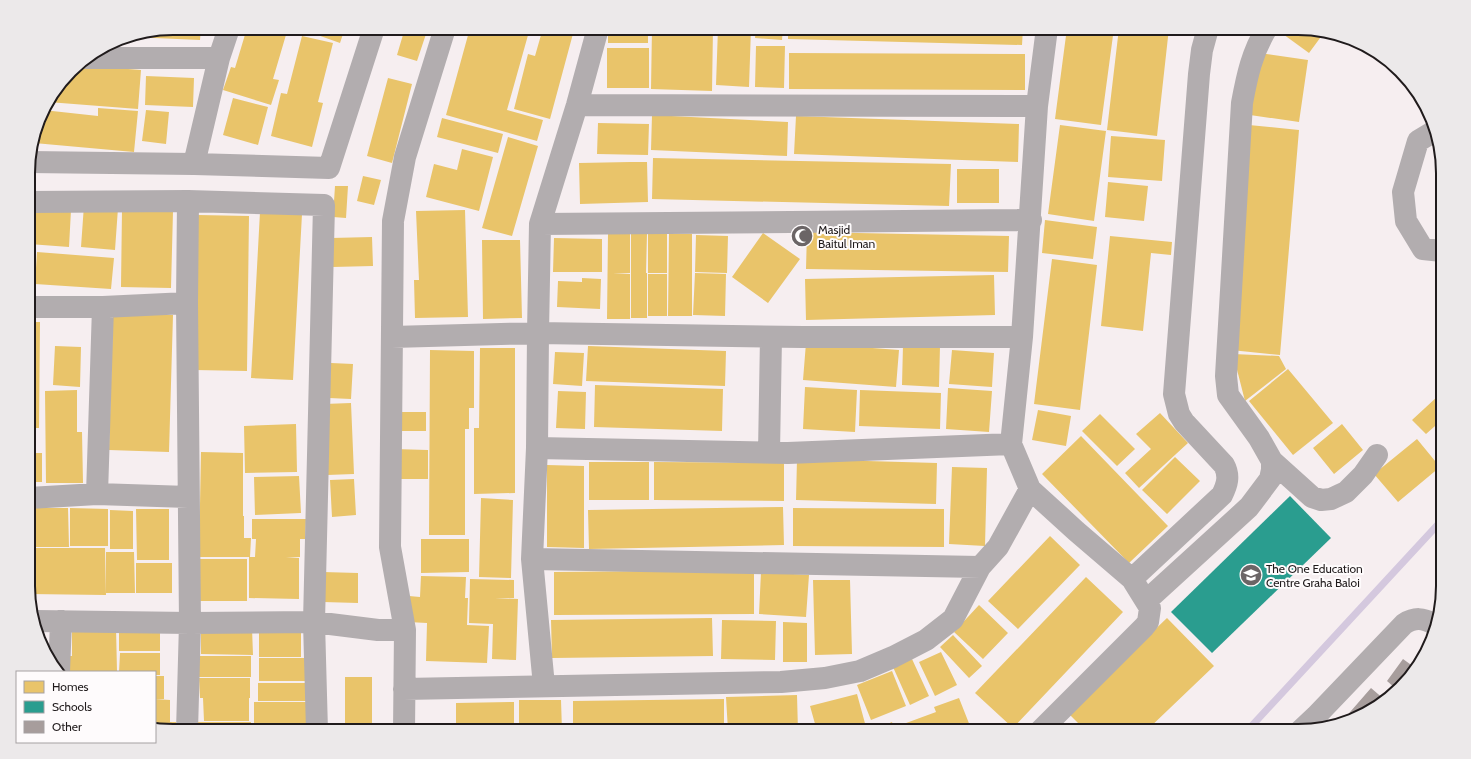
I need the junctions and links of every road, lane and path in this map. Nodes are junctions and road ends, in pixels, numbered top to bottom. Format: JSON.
{"nodes":[{"id":1,"x":226,"y":35,"type":"edge"},
{"id":2,"x":372,"y":35,"type":"edge"},
{"id":3,"x":444,"y":35,"type":"edge"},
{"id":4,"x":596,"y":35,"type":"edge"},
{"id":5,"x":1045,"y":35,"type":"edge"},
{"id":6,"x":1206,"y":35,"type":"edge"},
{"id":7,"x":1262,"y":35,"type":"edge"},
{"id":8,"x":96,"y":58,"type":"edge"},
{"id":9,"x":219,"y":58,"type":"junction"},
{"id":10,"x":577,"y":105,"type":"junction"},
{"id":11,"x":1038,"y":106,"type":"junction"},
{"id":12,"x":1430,"y":134,"type":"edge"},
{"id":13,"x":35,"y":162,"type":"edge"},
{"id":14,"x":194,"y":164,"type":"junction"},
{"id":15,"x":188,"y":201,"type":"junction"},
{"id":16,"x":35,"y":202,"type":"edge"},
{"id":17,"x":1031,"y":220,"type":"junction"},
{"id":18,"x":540,"y":224,"type":"junction"},
{"id":19,"x":1436,"y":250,"type":"edge"},
{"id":20,"x":187,"y":303,"type":"junction"},
{"id":21,"x":35,"y":307,"type":"edge"},
{"id":22,"x":103,"y":307,"type":"junction"},
{"id":23,"x":538,"y":333,"type":"junction"},
{"id":24,"x":392,"y":337,"type":"junction"},
{"id":25,"x":771,"y":337,"type":"junction"},
{"id":26,"x":1022,"y":337,"type":"junction"},
{"id":27,"x":1010,"y":444,"type":"junction"},
{"id":28,"x":537,"y":448,"type":"junction"},
{"id":29,"x":769,"y":452,"type":"junction"},
{"id":30,"x":1377,"y":454,"type":"dead end"},
{"id":31,"x":1272,"y":460,"type":"junction"},
{"id":32,"x":1030,"y":489,"type":"junction"},
{"id":33,"x":97,"y":494,"type":"junction"},
{"id":34,"x":188,"y":497,"type":"junction"},
{"id":35,"x":35,"y":498,"type":"edge"},
{"id":36,"x":532,"y":559,"type":"junction"},
{"id":37,"x":980,"y":567,"type":"junction"},
{"id":38,"x":1132,"y":579,"type":"junction"},
{"id":39,"x":1146,"y":601,"type":"junction"},
{"id":40,"x":40,"y":621,"type":"edge"},
{"id":41,"x":61,"y":621,"type":"junction"},
{"id":42,"x":314,"y":622,"type":"junction"},
{"id":43,"x":1431,"y":622,"type":"edge"},
{"id":44,"x":190,"y":623,"type":"junction"},
{"id":45,"x":405,"y":630,"type":"junction"},
{"id":46,"x":59,"y":664,"type":"edge"},
{"id":47,"x":544,"y":686,"type":"junction"},
{"id":48,"x":404,"y":689,"type":"junction"},
{"id":49,"x":1320,"y":720,"type":"edge"},
{"id":50,"x":187,"y":724,"type":"edge"},
{"id":51,"x":317,"y":724,"type":"edge"},
{"id":52,"x":404,"y":724,"type":"edge"},
{"id":53,"x":1047,"y":724,"type":"edge"}],
"edges":[{"from":1,"to":9,"type":"street"},
{"from":2,"to":14,"type":"street"},
{"from":3,"to":24,"type":"street"},
{"from":4,"to":10,"type":"street"},
{"from":5,"to":11,"type":"street"},
{"from":6,"to":38,"type":"street"},
{"from":7,"to":31,"type":"street"},
{"from":8,"to":9,"type":"street"},
{"from":9,"to":14,"type":"street"},
{"from":10,"to":11,"type":"street"},
{"from":10,"to":18,"type":"street"},
{"from":11,"to":17,"type":"street"},
{"from":12,"to":19,"type":"street"},
{"from":13,"to":14,"type":"street"},
{"from":15,"to":16,"type":"street"},
{"from":15,"to":20,"type":"street"},
{"from":15,"to":42,"type":"street"},
{"from":17,"to":18,"type":"street"},
{"from":17,"to":26,"type":"street"},
{"from":18,"to":23,"type":"street"},
{"from":20,"to":22,"type":"street"},
{"from":20,"to":34,"type":"street"},
{"from":21,"to":22,"type":"street"},
{"from":22,"to":33,"type":"street"},
{"from":23,"to":24,"type":"street"},
{"from":23,"to":25,"type":"street"},
{"from":23,"to":28,"type":"street"},
{"from":24,"to":45,"type":"street"},
{"from":25,"to":26,"type":"street"},
{"from":25,"to":29,"type":"street"},
{"from":26,"to":27,"type":"street"},
{"from":27,"to":29,"type":"street"},
{"from":27,"to":32,"type":"street"},
{"from":28,"to":29,"type":"street"},
{"from":28,"to":36,"type":"street"},
{"from":30,"to":31,"type":"street"},
{"from":31,"to":39,"type":"street"},
{"from":32,"to":37,"type":"street"},
{"from":32,"to":38,"type":"street"},
{"from":33,"to":34,"type":"street"},
{"from":33,"to":35,"type":"street"},
{"from":34,"to":44,"type":"street"},
{"from":36,"to":37,"type":"street"},
{"from":36,"to":47,"type":"street"},
{"from":37,"to":47,"type":"street"},
{"from":38,"to":39,"type":"street"},
{"from":39,"to":53,"type":"street"},
{"from":40,"to":41,"type":"street"},
{"from":41,"to":44,"type":"street"},
{"from":41,"to":46,"type":"street"},
{"from":42,"to":44,"type":"street"},
{"from":42,"to":45,"type":"street"},
{"from":42,"to":51,"type":"street"},
{"from":43,"to":49,"type":"street"},
{"from":44,"to":50,"type":"street"},
{"from":45,"to":48,"type":"street"},
{"from":47,"to":48,"type":"street"},
{"from":48,"to":52,"type":"street"}]}
